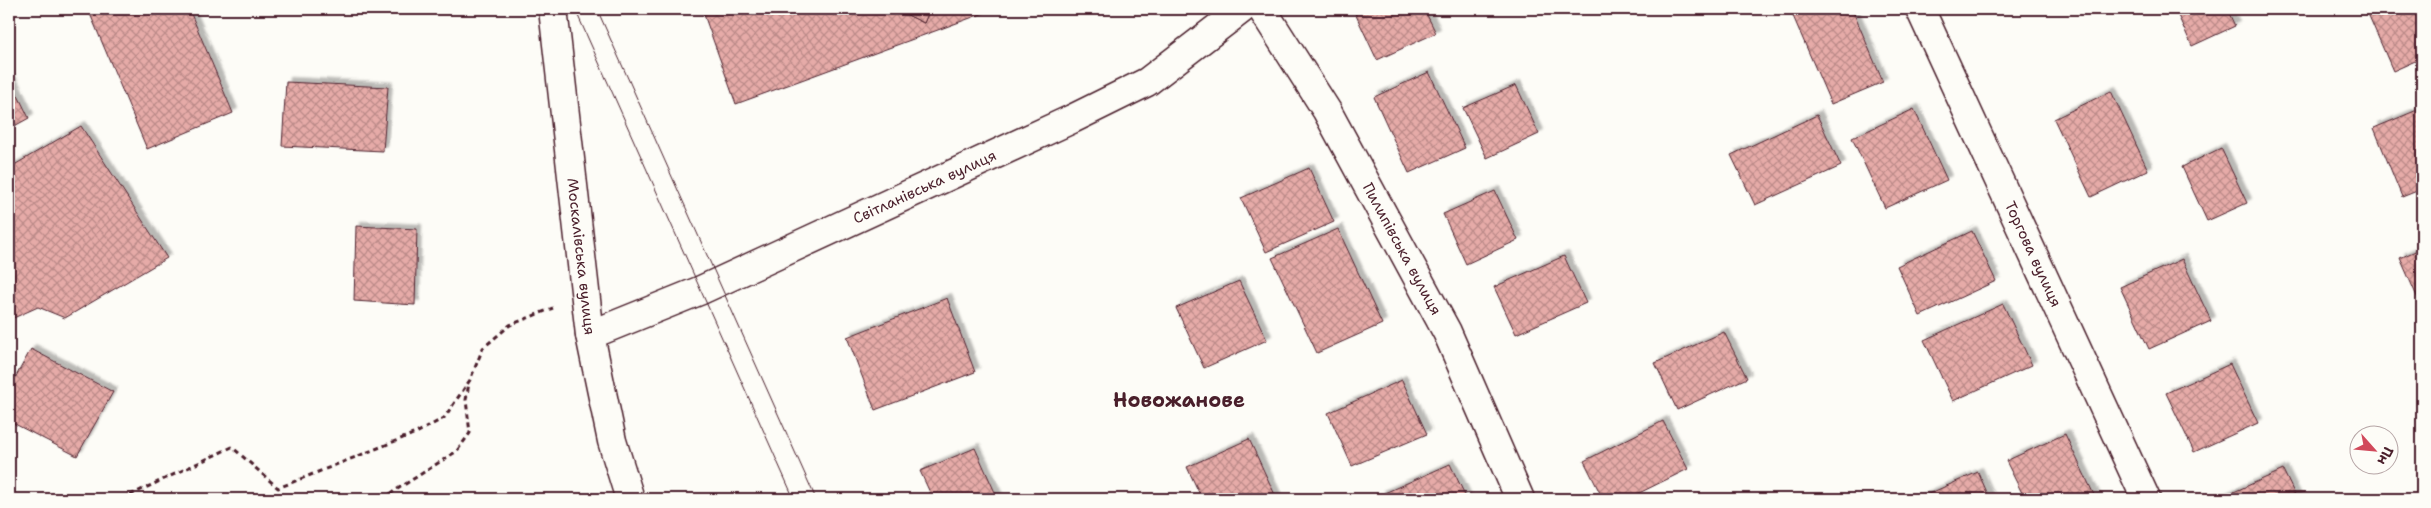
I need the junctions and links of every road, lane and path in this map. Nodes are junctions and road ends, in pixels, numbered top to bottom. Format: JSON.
{"nodes":[{"id":1,"x":553,"y":9,"type":"edge"},
{"id":2,"x":1242,"y":9,"type":"edge"},
{"id":3,"x":1262,"y":9,"type":"edge"},
{"id":4,"x":1920,"y":9,"type":"edge"},
{"id":5,"x":586,"y":295,"type":"junction"},
{"id":6,"x":590,"y":335,"type":"junction"},
{"id":7,"x":470,"y":380,"type":"junction"},
{"id":8,"x":122,"y":499,"type":"edge"},
{"id":9,"x":382,"y":499,"type":"edge"},
{"id":10,"x":630,"y":499,"type":"edge"},
{"id":11,"x":1520,"y":499,"type":"edge"},
{"id":12,"x":2146,"y":499,"type":"edge"}],
"edges":[{"from":1,"to":5,"type":"street","name":"Москалівська вулиця"},
{"from":2,"to":6,"type":"street","name":"Світланівська вулиця"},
{"from":3,"to":11,"type":"street","name":"Пилипівська вулиця"},
{"from":4,"to":12,"type":"street","name":"Торгова вулиця"},
{"from":5,"to":6,"type":"street","name":"Москалівська вулиця"},
{"from":5,"to":7,"type":"path"},
{"from":6,"to":10,"type":"street","name":"Москалівська вулиця"},
{"from":7,"to":8,"type":"path"},
{"from":7,"to":9,"type":"path"}]}
